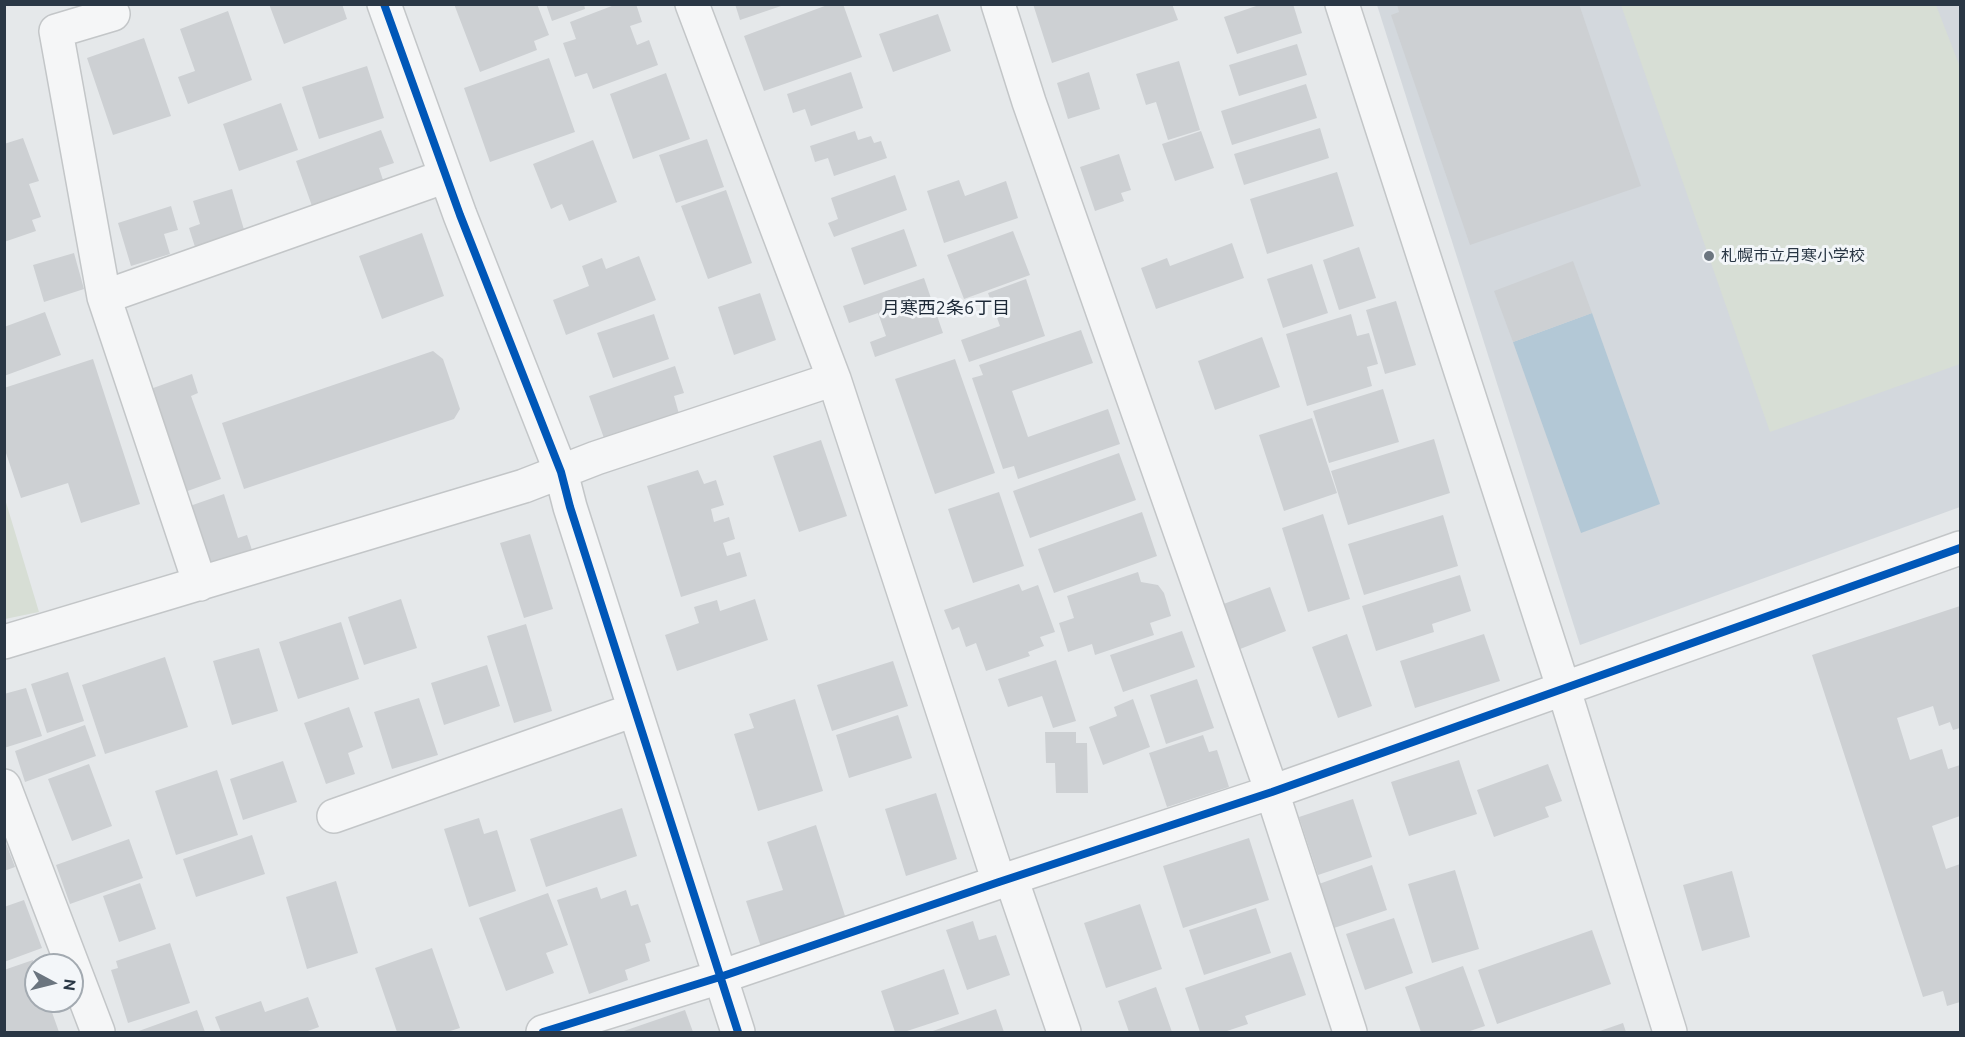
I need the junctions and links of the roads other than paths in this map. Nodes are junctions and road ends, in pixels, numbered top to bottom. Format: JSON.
{"nodes":[{"id":1,"x":384,"y":4,"type":"edge"},
{"id":2,"x":692,"y":4,"type":"edge"},
{"id":3,"x":998,"y":4,"type":"edge"},
{"id":4,"x":1342,"y":4,"type":"edge"},
{"id":5,"x":121,"y":8,"type":"edge"},
{"id":6,"x":446,"y":176,"type":"junction"},
{"id":7,"x":104,"y":297,"type":"junction"},
{"id":8,"x":834,"y":379,"type":"junction"},
{"id":9,"x":561,"y":472,"type":"junction"},
{"id":10,"x":1960,"y":548,"type":"edge"},
{"id":11,"x":200,"y":584,"type":"junction"},
{"id":12,"x":4,"y":642,"type":"edge"},
{"id":13,"x":1563,"y":690,"type":"junction"},
{"id":14,"x":634,"y":710,"type":"junction"},
{"id":15,"x":4,"y":786,"type":"edge"},
{"id":16,"x":1272,"y":792,"type":"junction"},
{"id":17,"x":334,"y":816,"type":"dead end"},
{"id":18,"x":1005,"y":880,"type":"junction"},
{"id":19,"x":720,"y":977,"type":"junction"},
{"id":20,"x":98,"y":1032,"type":"edge"},
{"id":21,"x":543,"y":1032,"type":"edge"},
{"id":22,"x":738,"y":1032,"type":"edge"},
{"id":23,"x":1064,"y":1032,"type":"edge"},
{"id":24,"x":1350,"y":1032,"type":"edge"},
{"id":25,"x":1670,"y":1032,"type":"edge"}],
"edges":[{"from":1,"to":6,"type":"street"},
{"from":2,"to":8,"type":"street"},
{"from":3,"to":16,"type":"street"},
{"from":4,"to":13,"type":"street"},
{"from":5,"to":7,"type":"street"},
{"from":6,"to":7,"type":"street"},
{"from":6,"to":9,"type":"street"},
{"from":7,"to":11,"type":"street"},
{"from":8,"to":9,"type":"street"},
{"from":8,"to":18,"type":"street"},
{"from":9,"to":11,"type":"street"},
{"from":9,"to":14,"type":"street"},
{"from":10,"to":13,"type":"street"},
{"from":11,"to":12,"type":"street"},
{"from":13,"to":16,"type":"street"},
{"from":13,"to":25,"type":"street"},
{"from":14,"to":17,"type":"street"},
{"from":14,"to":19,"type":"street"},
{"from":15,"to":20,"type":"street"},
{"from":16,"to":18,"type":"street"},
{"from":16,"to":24,"type":"street"},
{"from":18,"to":19,"type":"street"},
{"from":18,"to":23,"type":"street"},
{"from":19,"to":21,"type":"street"},
{"from":19,"to":22,"type":"street"}]}
